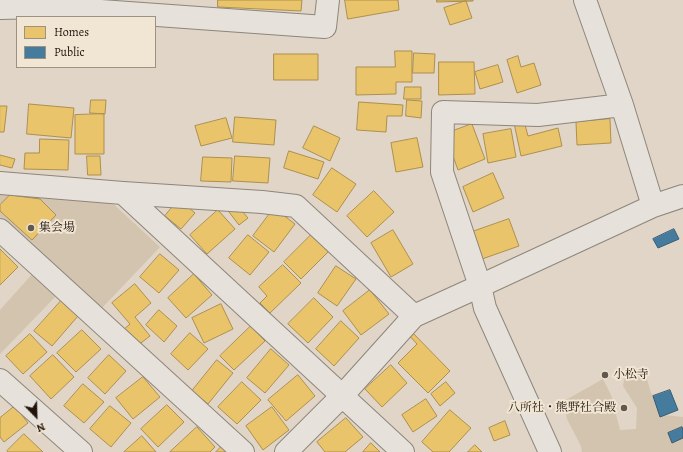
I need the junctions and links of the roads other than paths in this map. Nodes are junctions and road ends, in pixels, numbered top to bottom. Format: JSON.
{"nodes":[{"id":1,"x":328,"y":0,"type":"edge"},
{"id":2,"x":585,"y":0,"type":"edge"},
{"id":3,"x":0,"y":8,"type":"edge"},
{"id":4,"x":622,"y":105,"type":"junction"},
{"id":5,"x":0,"y":183,"type":"edge"},
{"id":6,"x":123,"y":193,"type":"junction"},
{"id":7,"x":683,"y":196,"type":"edge"},
{"id":8,"x":653,"y":206,"type":"junction"},
{"id":9,"x":0,"y":230,"type":"edge"},
{"id":10,"x":480,"y":286,"type":"junction"},
{"id":11,"x":414,"y":316,"type":"junction"},
{"id":12,"x":0,"y":380,"type":"edge"},
{"id":13,"x":342,"y":396,"type":"junction"},
{"id":14,"x":81,"y":452,"type":"edge"},
{"id":15,"x":243,"y":452,"type":"edge"},
{"id":16,"x":286,"y":452,"type":"edge"},
{"id":17,"x":403,"y":452,"type":"edge"},
{"id":18,"x":550,"y":452,"type":"edge"}],
"edges":[{"from":1,"to":3,"type":"street"},
{"from":2,"to":4,"type":"street"},
{"from":4,"to":8,"type":"street"},
{"from":4,"to":10,"type":"street"},
{"from":5,"to":6,"type":"street"},
{"from":6,"to":11,"type":"street"},
{"from":6,"to":13,"type":"street"},
{"from":7,"to":8,"type":"street"},
{"from":8,"to":10,"type":"street"},
{"from":9,"to":15,"type":"street"},
{"from":10,"to":11,"type":"street"},
{"from":10,"to":18,"type":"street"},
{"from":11,"to":13,"type":"street"},
{"from":12,"to":14,"type":"street"},
{"from":13,"to":16,"type":"street"},
{"from":13,"to":17,"type":"street"}]}
